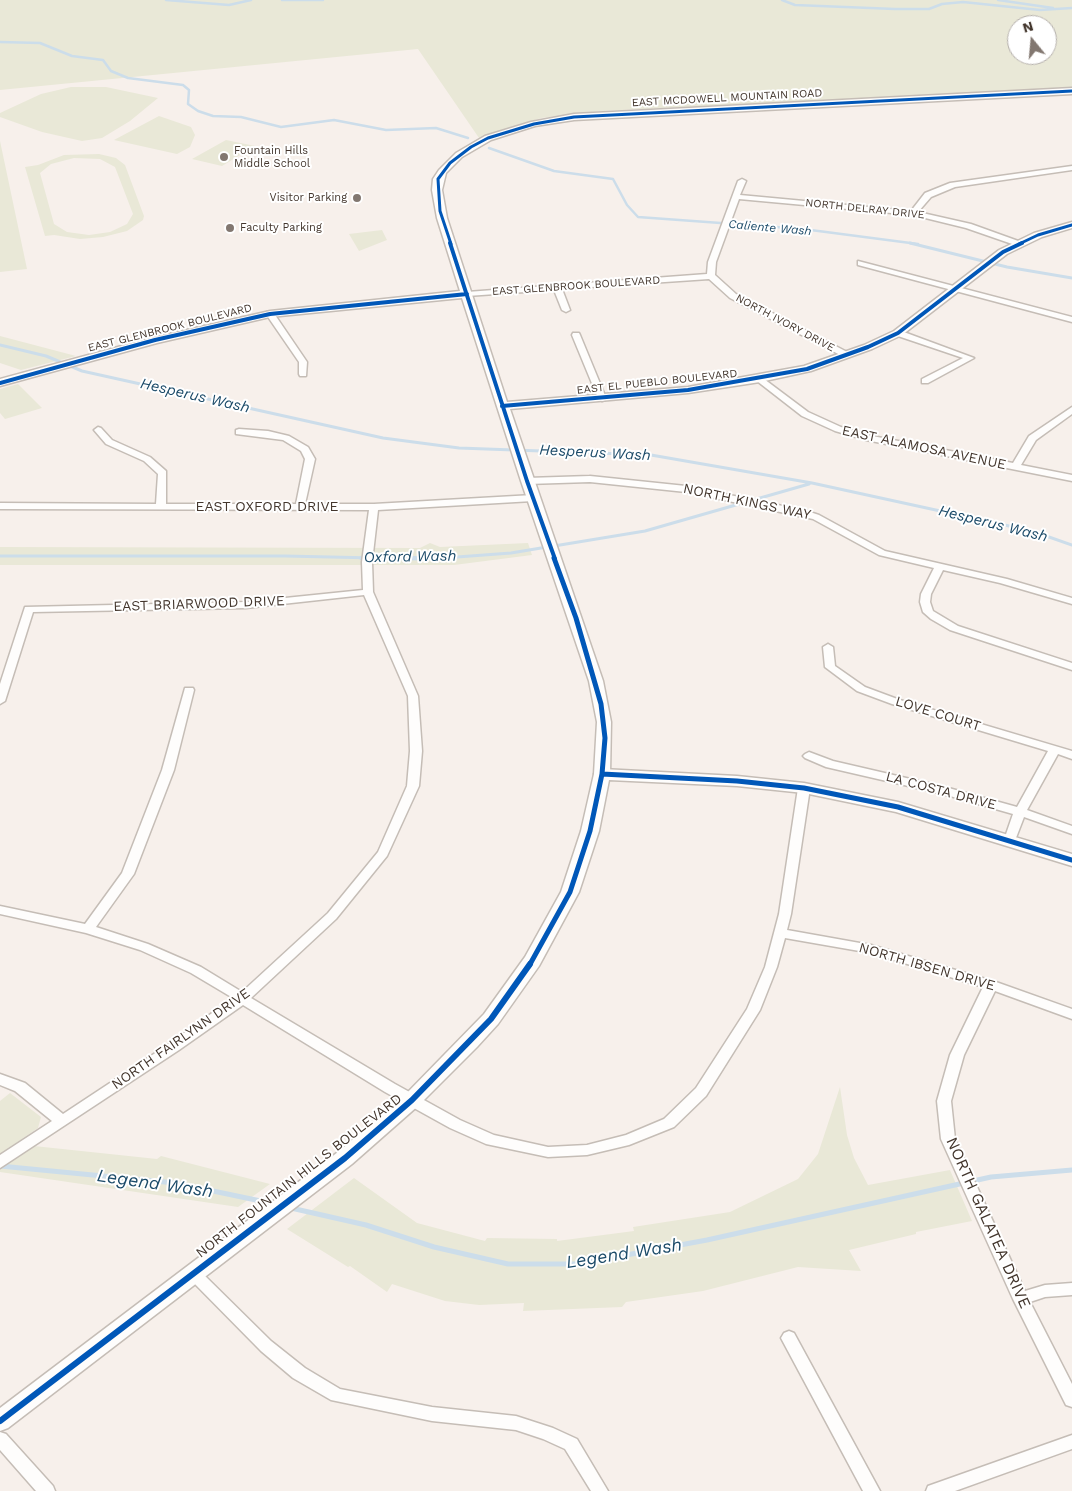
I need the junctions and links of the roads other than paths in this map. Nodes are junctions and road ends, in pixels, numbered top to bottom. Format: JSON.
{"nodes":[{"id":1,"x":1072,"y":92,"type":"edge"},
{"id":2,"x":1072,"y":168,"type":"edge"},
{"id":3,"x":742,"y":181,"type":"dead end"},
{"id":4,"x":737,"y":197,"type":"junction"},
{"id":5,"x":913,"y":213,"type":"junction"},
{"id":6,"x":441,"y":215,"type":"joint"},
{"id":7,"x":1072,"y":225,"type":"edge"},
{"id":8,"x":1018,"y":244,"type":"junction"},
{"id":9,"x":861,"y":263,"type":"dead end"},
{"id":10,"x":711,"y":276,"type":"junction"},
{"id":11,"x":557,"y":288,"type":"junction"},
{"id":12,"x":956,"y":290,"type":"junction"},
{"id":13,"x":466,"y":294,"type":"junction"},
{"id":14,"x":566,"y":310,"type":"dead end"},
{"id":15,"x":270,"y":314,"type":"junction"},
{"id":16,"x":1072,"y":320,"type":"edge"},
{"id":17,"x":898,"y":333,"type":"junction"},
{"id":18,"x":576,"y":335,"type":"dead end"},
{"id":19,"x":846,"y":355,"type":"junction"},
{"id":20,"x":303,"y":374,"type":"dead end"},
{"id":21,"x":760,"y":379,"type":"junction"},
{"id":22,"x":925,"y":381,"type":"dead end"},
{"id":23,"x":0,"y":383,"type":"edge"},
{"id":24,"x":602,"y":398,"type":"junction"},
{"id":25,"x":502,"y":406,"type":"junction"},
{"id":26,"x":1072,"y":410,"type":"edge"},
{"id":27,"x":98,"y":430,"type":"dead end"},
{"id":28,"x":239,"y":432,"type":"dead end"},
{"id":29,"x":1015,"y":468,"type":"junction"},
{"id":30,"x":1072,"y":478,"type":"edge"},
{"id":31,"x":527,"y":481,"type":"junction"},
{"id":32,"x":533,"y":498,"type":"junction"},
{"id":33,"x":0,"y":506,"type":"edge"},
{"id":34,"x":300,"y":506,"type":"junction"},
{"id":35,"x":161,"y":507,"type":"junction"},
{"id":36,"x":374,"y":507,"type":"junction"},
{"id":37,"x":940,"y":567,"type":"junction"},
{"id":38,"x":368,"y":592,"type":"junction"},
{"id":39,"x":1072,"y":601,"type":"edge"},
{"id":40,"x":828,"y":647,"type":"dead end"},
{"id":41,"x":1072,"y":667,"type":"edge"},
{"id":42,"x":189,"y":690,"type":"dead end"},
{"id":43,"x":0,"y":701,"type":"edge"},
{"id":44,"x":1055,"y":749,"type":"junction"},
{"id":45,"x":1072,"y":754,"type":"edge"},
{"id":46,"x":810,"y":756,"type":"dead end"},
{"id":47,"x":602,"y":774,"type":"junction"},
{"id":48,"x":804,"y":788,"type":"junction"},
{"id":49,"x":1020,"y":812,"type":"junction"},
{"id":50,"x":1072,"y":830,"type":"edge"},
{"id":51,"x":1010,"y":840,"type":"junction"},
{"id":52,"x":1072,"y":860,"type":"edge"},
{"id":53,"x":0,"y":910,"type":"edge"},
{"id":54,"x":88,"y":929,"type":"junction"},
{"id":55,"x":779,"y":933,"type":"junction"},
{"id":56,"x":991,"y":985,"type":"junction"},
{"id":57,"x":244,"y":997,"type":"junction"},
{"id":58,"x":1072,"y":1014,"type":"edge"},
{"id":59,"x":0,"y":1079,"type":"edge"},
{"id":60,"x":412,"y":1100,"type":"junction"},
{"id":61,"x":61,"y":1120,"type":"junction"},
{"id":62,"x":0,"y":1162,"type":"edge"},
{"id":63,"x":194,"y":1274,"type":"junction"},
{"id":64,"x":1072,"y":1289,"type":"edge"},
{"id":65,"x":1021,"y":1299,"type":"junction"},
{"id":66,"x":789,"y":1338,"type":"dead end"},
{"id":67,"x":1072,"y":1400,"type":"edge"},
{"id":68,"x":0,"y":1420,"type":"edge"},
{"id":69,"x":0,"y":1439,"type":"edge"},
{"id":70,"x":1072,"y":1442,"type":"edge"},
{"id":71,"x":47,"y":1491,"type":"edge"},
{"id":72,"x":600,"y":1491,"type":"edge"},
{"id":73,"x":872,"y":1491,"type":"edge"},
{"id":74,"x":934,"y":1491,"type":"edge"}],
"edges":[{"from":1,"to":6,"type":"street","name":"EAST MCDOWELL MOUNTAIN ROAD"},
{"from":2,"to":5,"type":"street"},
{"from":3,"to":4,"type":"street"},
{"from":4,"to":5,"type":"street","name":"NORTH DELRAY DRIVE"},
{"from":4,"to":10,"type":"street"},
{"from":5,"to":8,"type":"street","name":"NORTH DELRAY DRIVE"},
{"from":6,"to":13,"type":"street","name":"NORTH FOUNTAIN HILLS BOULEVARD"},
{"from":7,"to":8,"type":"street","name":"EAST EL PUEBLO BOULEVARD"},
{"from":8,"to":12,"type":"street","name":"EAST EL PUEBLO BOULEVARD"},
{"from":9,"to":12,"type":"street"},
{"from":10,"to":11,"type":"street","name":"EAST GLENBROOK BOULEVARD"},
{"from":10,"to":19,"type":"street","name":"NORTH IVORY DRIVE"},
{"from":11,"to":13,"type":"street","name":"EAST GLENBROOK BOULEVARD"},
{"from":11,"to":14,"type":"street"},
{"from":12,"to":16,"type":"street"},
{"from":12,"to":17,"type":"street","name":"EAST EL PUEBLO BOULEVARD"},
{"from":13,"to":15,"type":"street","name":"EAST GLENBROOK BOULEVARD"},
{"from":13,"to":25,"type":"street","name":"NORTH FOUNTAIN HILLS BOULEVARD"},
{"from":15,"to":20,"type":"street"},
{"from":15,"to":23,"type":"street","name":"EAST GLENBROOK BOULEVARD"},
{"from":17,"to":19,"type":"street","name":"EAST EL PUEBLO BOULEVARD"},
{"from":17,"to":22,"type":"street"},
{"from":18,"to":24,"type":"street"},
{"from":19,"to":21,"type":"street","name":"EAST EL PUEBLO BOULEVARD"},
{"from":21,"to":24,"type":"street","name":"EAST EL PUEBLO BOULEVARD"},
{"from":21,"to":29,"type":"street","name":"EAST ALAMOSA AVENUE"},
{"from":24,"to":25,"type":"street","name":"EAST EL PUEBLO BOULEVARD"},
{"from":25,"to":31,"type":"street","name":"NORTH FOUNTAIN HILLS BOULEVARD"},
{"from":26,"to":29,"type":"street"},
{"from":27,"to":35,"type":"street"},
{"from":28,"to":34,"type":"street"},
{"from":29,"to":30,"type":"street","name":"EAST ALAMOSA AVENUE"},
{"from":31,"to":32,"type":"street","name":"NORTH FOUNTAIN HILLS BOULEVARD"},
{"from":31,"to":37,"type":"street","name":"NORTH KINGS WAY"},
{"from":32,"to":36,"type":"street","name":"EAST OXFORD DRIVE"},
{"from":32,"to":47,"type":"street","name":"NORTH FOUNTAIN HILLS BOULEVARD"},
{"from":33,"to":35,"type":"street","name":"EAST OXFORD DRIVE"},
{"from":34,"to":35,"type":"street","name":"EAST OXFORD DRIVE"},
{"from":34,"to":36,"type":"street","name":"EAST OXFORD DRIVE"},
{"from":36,"to":38,"type":"street","name":"NORTH FAIRLYNN DRIVE"},
{"from":37,"to":39,"type":"street","name":"NORTH KINGS WAY"},
{"from":37,"to":41,"type":"street"},
{"from":38,"to":43,"type":"street","name":"EAST BRIARWOOD DRIVE"},
{"from":38,"to":57,"type":"street","name":"NORTH FAIRLYNN DRIVE"},
{"from":40,"to":44,"type":"street","name":"LOVE COURT"},
{"from":42,"to":54,"type":"street"},
{"from":44,"to":45,"type":"street","name":"LOVE COURT"},
{"from":44,"to":49,"type":"street"},
{"from":46,"to":49,"type":"street","name":"LA COSTA DRIVE"},
{"from":47,"to":48,"type":"main road"},
{"from":47,"to":60,"type":"main road","name":"NORTH FOUNTAIN HILLS BOULEVARD"},
{"from":48,"to":51,"type":"main road"},
{"from":48,"to":55,"type":"street"},
{"from":49,"to":50,"type":"street","name":"LA COSTA DRIVE"},
{"from":49,"to":51,"type":"street"},
{"from":51,"to":52,"type":"main road"},
{"from":53,"to":54,"type":"street"},
{"from":54,"to":57,"type":"street"},
{"from":55,"to":56,"type":"street","name":"NORTH IBSEN DRIVE"},
{"from":55,"to":60,"type":"street"},
{"from":56,"to":58,"type":"street","name":"NORTH IBSEN DRIVE"},
{"from":56,"to":65,"type":"street","name":"NORTH GALATEA DRIVE"},
{"from":57,"to":60,"type":"street"},
{"from":57,"to":61,"type":"street","name":"NORTH FAIRLYNN DRIVE"},
{"from":59,"to":61,"type":"street"},
{"from":60,"to":63,"type":"main road","name":"NORTH FOUNTAIN HILLS BOULEVARD"},
{"from":61,"to":62,"type":"street","name":"NORTH FAIRLYNN DRIVE"},
{"from":63,"to":68,"type":"main road","name":"NORTH FOUNTAIN HILLS BOULEVARD"},
{"from":63,"to":72,"type":"street"},
{"from":64,"to":65,"type":"street"},
{"from":65,"to":67,"type":"street","name":"NORTH GALATEA DRIVE"},
{"from":66,"to":73,"type":"street"},
{"from":69,"to":71,"type":"street"},
{"from":70,"to":74,"type":"street"}]}
